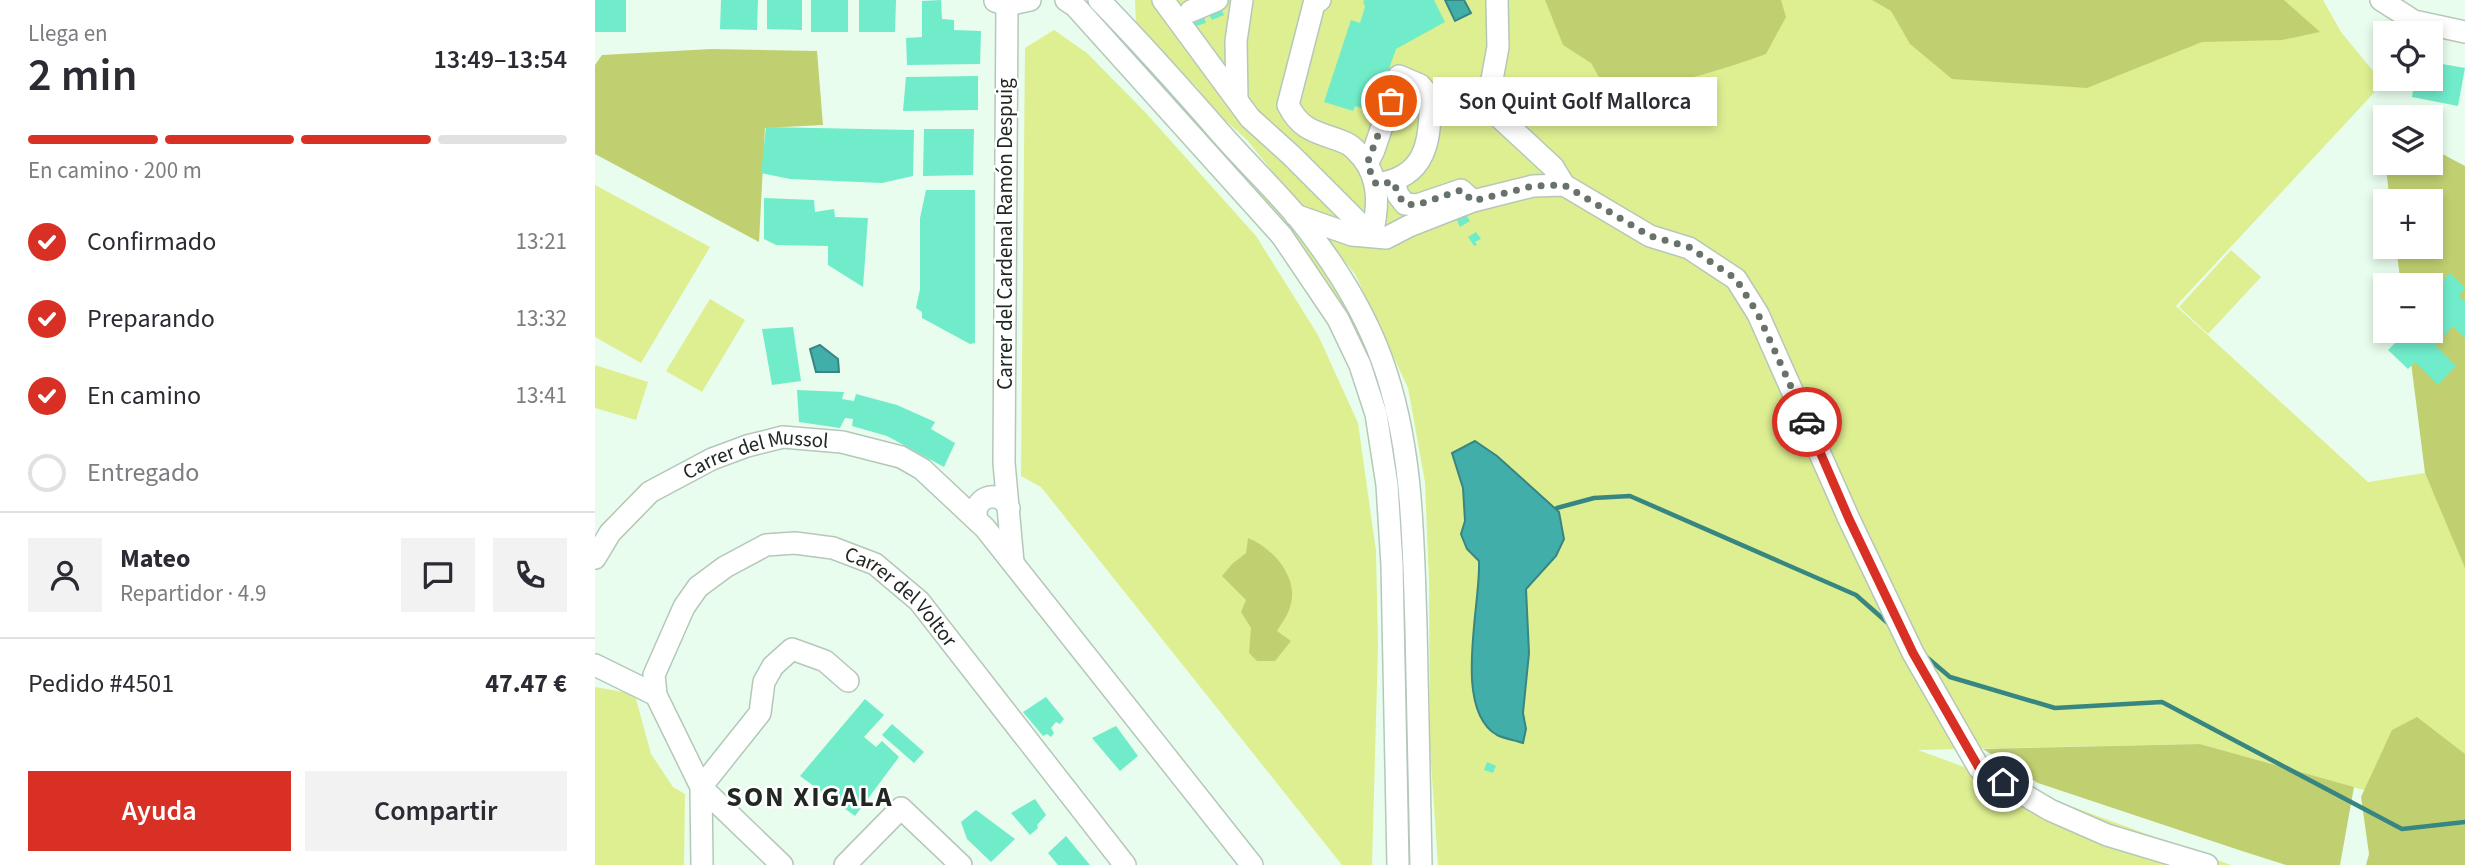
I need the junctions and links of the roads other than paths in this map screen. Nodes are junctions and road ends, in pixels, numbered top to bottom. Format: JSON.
{"nodes":[{"id":1,"x":1030,"y":0,"type":"edge"},
{"id":2,"x":1066,"y":0,"type":"edge"},
{"id":3,"x":1099,"y":0,"type":"edge"},
{"id":4,"x":1125,"y":0,"type":"edge"},
{"id":5,"x":1163,"y":0,"type":"edge"},
{"id":6,"x":1217,"y":0,"type":"edge"},
{"id":7,"x":1242,"y":0,"type":"edge"},
{"id":8,"x":1320,"y":0,"type":"edge"},
{"id":9,"x":1497,"y":0,"type":"edge"},
{"id":10,"x":2381,"y":0,"type":"edge"},
{"id":11,"x":1000,"y":2,"type":"edge"},
{"id":12,"x":1191,"y":11,"type":"dead end"},
{"id":13,"x":2465,"y":32,"type":"edge"},
{"id":14,"x":1137,"y":39,"type":"junction"},
{"id":15,"x":1237,"y":99,"type":"junction"},
{"id":16,"x":1367,"y":164,"type":"junction"},
{"id":17,"x":1385,"y":183,"type":"junction"},
{"id":18,"x":1564,"y":185,"type":"junction"},
{"id":19,"x":1473,"y":201,"type":"junction"},
{"id":20,"x":1295,"y":215,"type":"junction"},
{"id":21,"x":1373,"y":236,"type":"junction"},
{"id":22,"x":942,"y":487,"type":"junction"},
{"id":23,"x":999,"y":505,"type":"junction"},
{"id":24,"x":981,"y":524,"type":"junction"},
{"id":25,"x":595,"y":558,"type":"edge"},
{"id":26,"x":1013,"y":563,"type":"junction"},
{"id":27,"x":595,"y":665,"type":"edge"},
{"id":28,"x":848,"y":681,"type":"dead end"},
{"id":29,"x":656,"y":695,"type":"junction"},
{"id":30,"x":701,"y":787,"type":"junction"},
{"id":31,"x":702,"y":865,"type":"edge"},
{"id":32,"x":782,"y":865,"type":"edge"},
{"id":33,"x":845,"y":865,"type":"edge"},
{"id":34,"x":961,"y":865,"type":"edge"},
{"id":35,"x":1125,"y":865,"type":"edge"},
{"id":36,"x":1252,"y":865,"type":"edge"},
{"id":37,"x":1398,"y":865,"type":"edge"},
{"id":38,"x":1421,"y":865,"type":"edge"},
{"id":39,"x":2207,"y":865,"type":"edge"}],
"edges":[{"from":1,"to":11,"type":"street"},
{"from":2,"to":37,"type":"street"},
{"from":3,"to":14,"type":"street"},
{"from":4,"to":14,"type":"street"},
{"from":5,"to":15,"type":"street"},
{"from":6,"to":12,"type":"street"},
{"from":7,"to":15,"type":"street"},
{"from":8,"to":16,"type":"street"},
{"from":9,"to":18,"type":"street"},
{"from":10,"to":13,"type":"street"},
{"from":11,"to":23,"type":"street","name":"Carrer del Cardenal Ramón Despuig"},
{"from":14,"to":20,"type":"street"},
{"from":15,"to":21,"type":"street"},
{"from":16,"to":17,"type":"street"},
{"from":16,"to":17,"type":"street"},
{"from":17,"to":19,"type":"street"},
{"from":17,"to":21,"type":"street"},
{"from":18,"to":19,"type":"street"},
{"from":18,"to":39,"type":"street"},
{"from":19,"to":21,"type":"street"},
{"from":20,"to":21,"type":"street"},
{"from":20,"to":38,"type":"street"},
{"from":22,"to":23,"type":"street","name":"Carrer del Mussol"},
{"from":22,"to":24,"type":"street","name":"Carrer del Mussol"},
{"from":22,"to":25,"type":"street","name":"Carrer del Mussol"},
{"from":23,"to":24,"type":"street","name":"Carrer del Cardenal Ramón Despuig"},
{"from":23,"to":24,"type":"street"},
{"from":23,"to":26,"type":"street"},
{"from":24,"to":26,"type":"street","name":"Carrer del Mussol"},
{"from":26,"to":36,"type":"street","name":"Carrer del Mussol"},
{"from":27,"to":29,"type":"street"},
{"from":28,"to":30,"type":"street"},
{"from":29,"to":30,"type":"street"},
{"from":29,"to":35,"type":"street","name":"Carrer del Voltor"},
{"from":30,"to":31,"type":"street"},
{"from":30,"to":32,"type":"street"},
{"from":33,"to":34,"type":"street"}]}
